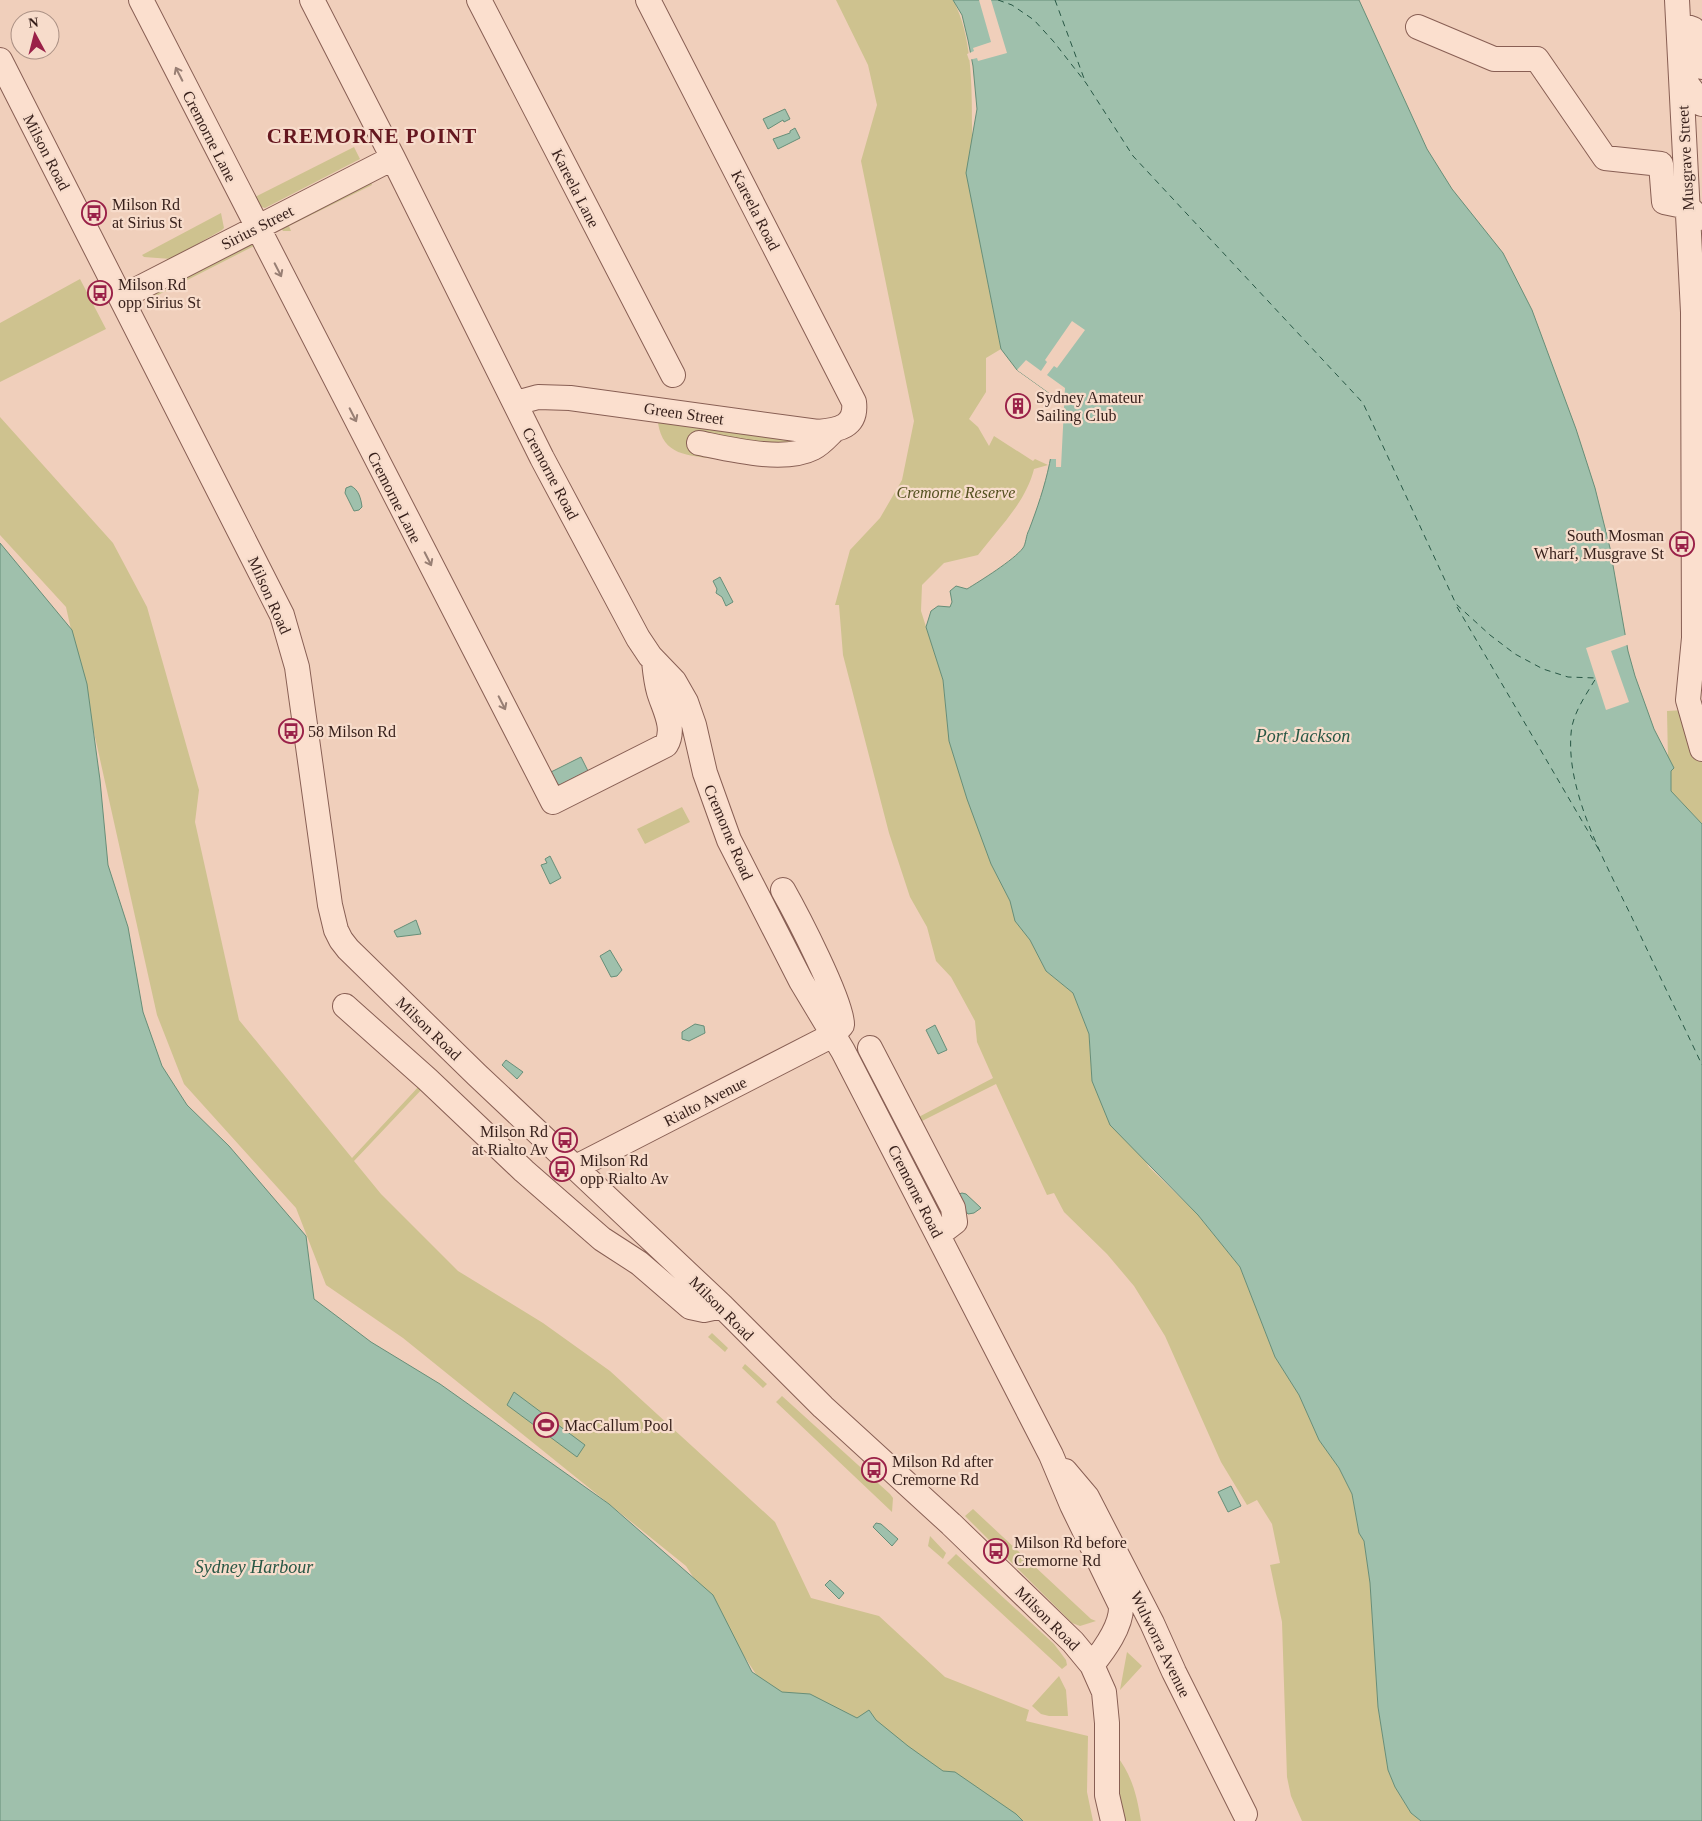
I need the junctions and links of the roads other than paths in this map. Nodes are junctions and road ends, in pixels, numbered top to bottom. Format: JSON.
{"nodes":[{"id":1,"x":141,"y":0,"type":"edge"},
{"id":2,"x":312,"y":0,"type":"edge"},
{"id":3,"x":479,"y":0,"type":"edge"},
{"id":4,"x":648,"y":0,"type":"edge"},
{"id":5,"x":1677,"y":0,"type":"edge"},
{"id":6,"x":1418,"y":27,"type":"dead end"},
{"id":7,"x":0,"y":60,"type":"edge"},
{"id":8,"x":1692,"y":72,"type":"edge"},
{"id":9,"x":1702,"y":104,"type":"edge"},
{"id":10,"x":393,"y":158,"type":"junction"},
{"id":11,"x":1695,"y":214,"type":"edge"},
{"id":12,"x":256,"y":227,"type":"junction"},
{"id":13,"x":122,"y":297,"type":"junction"},
{"id":14,"x":673,"y":375,"type":"dead end"},
{"id":15,"x":516,"y":403,"type":"junction"},
{"id":16,"x":842,"y":426,"type":"junction"},
{"id":17,"x":699,"y":443,"type":"dead end"},
{"id":18,"x":654,"y":661,"type":"junction"},
{"id":19,"x":1702,"y":749,"type":"edge"},
{"id":20,"x":783,"y":890,"type":"dead end"},
{"id":21,"x":345,"y":1006,"type":"dead end"},
{"id":22,"x":833,"y":1035,"type":"junction"},
{"id":23,"x":870,"y":1048,"type":"dead end"},
{"id":24,"x":576,"y":1167,"type":"junction"},
{"id":25,"x":938,"y":1236,"type":"junction"},
{"id":26,"x":722,"y":1306,"type":"junction"},
{"id":27,"x":1051,"y":1454,"type":"junction"},
{"id":28,"x":1092,"y":1665,"type":"junction"},
{"id":29,"x":1245,"y":1814,"type":"dead end"},
{"id":30,"x":1113,"y":1821,"type":"edge"}],
"edges":[{"from":12,"to":1,"type":"street","name":"Cremorne Lane","one_way":true},
{"from":2,"to":10,"type":"street","name":"Cremorne Road"},
{"from":3,"to":14,"type":"street","name":"Kareela Lane"},
{"from":4,"to":16,"type":"street","name":"Kareela Road"},
{"from":5,"to":8,"type":"street","name":"Musgrave Street"},
{"from":6,"to":11,"type":"street"},
{"from":7,"to":13,"type":"street","name":"Milson Road"},
{"from":8,"to":9,"type":"street"},
{"from":8,"to":11,"type":"street","name":"Musgrave Street"},
{"from":10,"to":12,"type":"street","name":"Sirius Street"},
{"from":10,"to":15,"type":"street","name":"Cremorne Road"},
{"from":11,"to":19,"type":"street","name":"Musgrave Street"},
{"from":12,"to":13,"type":"street","name":"Sirius Street"},
{"from":12,"to":18,"type":"street","name":"Cremorne Lane","one_way":true},
{"from":13,"to":24,"type":"street","name":"Milson Road"},
{"from":15,"to":16,"type":"street","name":"Green Street"},
{"from":15,"to":18,"type":"street","name":"Cremorne Road"},
{"from":16,"to":17,"type":"street"},
{"from":18,"to":22,"type":"street","name":"Cremorne Road"},
{"from":20,"to":22,"type":"street"},
{"from":21,"to":26,"type":"street"},
{"from":22,"to":24,"type":"street","name":"Rialto Avenue"},
{"from":22,"to":25,"type":"street","name":"Cremorne Road"},
{"from":23,"to":25,"type":"street"},
{"from":24,"to":26,"type":"street","name":"Milson Road"},
{"from":25,"to":27,"type":"street","name":"Cremorne Road"},
{"from":26,"to":28,"type":"street","name":"Milson Road"},
{"from":27,"to":28,"type":"street","name":"Cremorne Road"},
{"from":27,"to":29,"type":"street","name":"Wulworra Avenue"},
{"from":28,"to":30,"type":"street","name":"Milson Road"}]}
